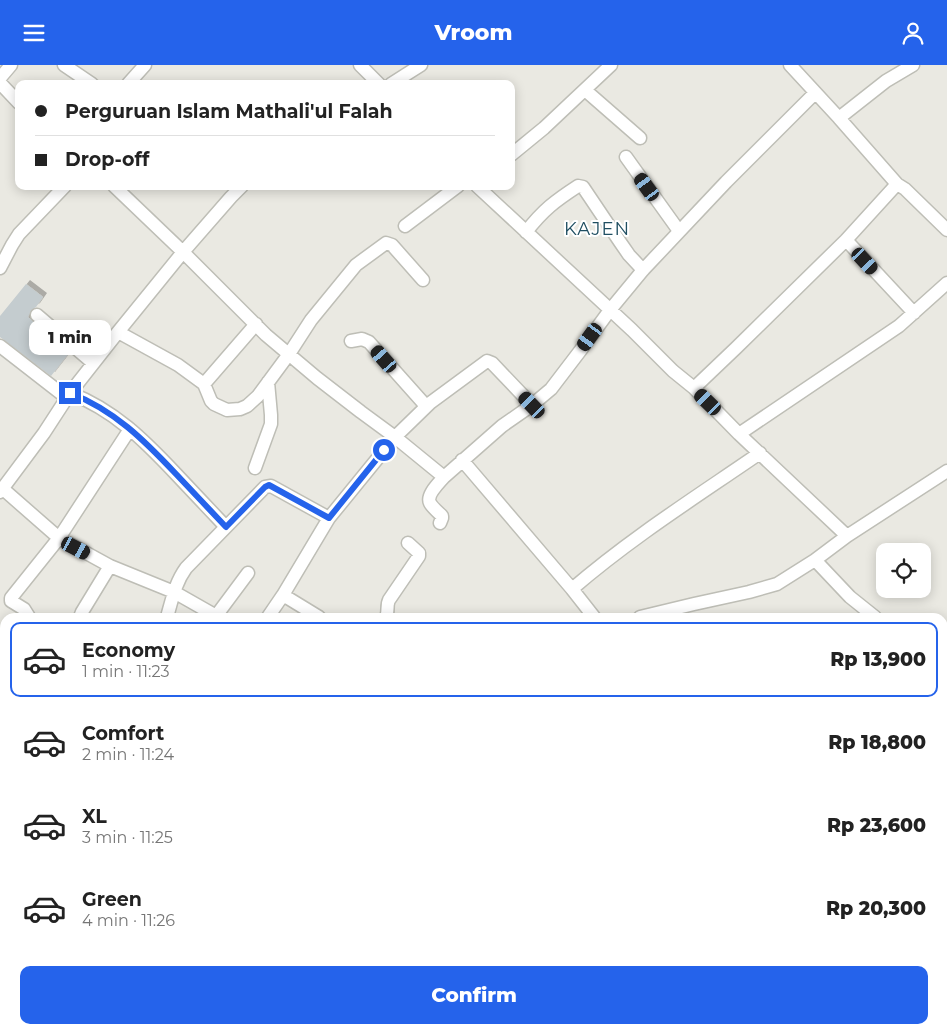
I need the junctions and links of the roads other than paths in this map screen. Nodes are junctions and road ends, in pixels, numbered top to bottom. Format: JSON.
{"nodes":[{"id":1,"x":10,"y":65,"type":"edge"},
{"id":2,"x":64,"y":65,"type":"edge"},
{"id":3,"x":145,"y":65,"type":"edge"},
{"id":4,"x":360,"y":65,"type":"edge"},
{"id":5,"x":421,"y":65,"type":"edge"},
{"id":6,"x":611,"y":65,"type":"edge"},
{"id":7,"x":790,"y":65,"type":"edge"},
{"id":8,"x":913,"y":65,"type":"edge"},
{"id":9,"x":0,"y":79,"type":"edge"},
{"id":10,"x":86,"y":80,"type":"edge"},
{"id":11,"x":132,"y":80,"type":"edge"},
{"id":12,"x":375,"y":80,"type":"edge"},
{"id":13,"x":397,"y":80,"type":"edge"},
{"id":14,"x":0,"y":83,"type":"edge"},
{"id":15,"x":586,"y":90,"type":"junction"},
{"id":16,"x":815,"y":93,"type":"junction"},
{"id":17,"x":15,"y":99,"type":"edge"},
{"id":18,"x":839,"y":118,"type":"junction"},
{"id":19,"x":640,"y":137,"type":"dead end"},
{"id":20,"x":515,"y":152,"type":"edge"},
{"id":21,"x":626,"y":157,"type":"dead end"},
{"id":22,"x":897,"y":184,"type":"junction"},
{"id":23,"x":61,"y":190,"type":"edge"},
{"id":24,"x":118,"y":190,"type":"edge"},
{"id":25,"x":238,"y":190,"type":"edge"},
{"id":26,"x":453,"y":190,"type":"edge"},
{"id":27,"x":481,"y":190,"type":"edge"},
{"id":28,"x":405,"y":226,"type":"dead end"},
{"id":29,"x":947,"y":230,"type":"edge"},
{"id":30,"x":679,"y":231,"type":"junction"},
{"id":31,"x":526,"y":232,"type":"junction"},
{"id":32,"x":846,"y":240,"type":"junction"},
{"id":33,"x":183,"y":252,"type":"junction"},
{"id":34,"x":0,"y":268,"type":"edge"},
{"id":35,"x":643,"y":270,"type":"junction"},
{"id":36,"x":423,"y":280,"type":"dead end"},
{"id":37,"x":944,"y":290,"type":"edge"},
{"id":38,"x":610,"y":310,"type":"junction"},
{"id":39,"x":914,"y":313,"type":"junction"},
{"id":40,"x":37,"y":315,"type":"dead end"},
{"id":41,"x":256,"y":325,"type":"junction"},
{"id":42,"x":118,"y":332,"type":"junction"},
{"id":43,"x":351,"y":341,"type":"dead end"},
{"id":44,"x":0,"y":346,"type":"edge"},
{"id":45,"x":289,"y":354,"type":"junction"},
{"id":46,"x":94,"y":363,"type":"junction"},
{"id":47,"x":268,"y":382,"type":"junction"},
{"id":48,"x":204,"y":385,"type":"junction"},
{"id":49,"x":694,"y":389,"type":"junction"},
{"id":50,"x":68,"y":396,"type":"junction"},
{"id":51,"x":532,"y":405,"type":"junction"},
{"id":52,"x":426,"y":406,"type":"junction"},
{"id":53,"x":130,"y":429,"type":"junction"},
{"id":54,"x":739,"y":434,"type":"junction"},
{"id":55,"x":395,"y":437,"type":"junction"},
{"id":56,"x":760,"y":453,"type":"junction"},
{"id":57,"x":462,"y":460,"type":"junction"},
{"id":58,"x":256,"y":468,"type":"dead end"},
{"id":59,"x":947,"y":471,"type":"edge"},
{"id":60,"x":444,"y":477,"type":"junction"},
{"id":61,"x":1,"y":490,"type":"edge"},
{"id":62,"x":329,"y":518,"type":"junction"},
{"id":63,"x":440,"y":523,"type":"dead end"},
{"id":64,"x":226,"y":527,"type":"junction"},
{"id":65,"x":847,"y":536,"type":"junction"},
{"id":66,"x":58,"y":538,"type":"junction"},
{"id":67,"x":408,"y":543,"type":"dead end"},
{"id":68,"x":815,"y":560,"type":"junction"},
{"id":69,"x":110,"y":566,"type":"junction"},
{"id":70,"x":248,"y":573,"type":"dead end"},
{"id":71,"x":572,"y":589,"type":"junction"},
{"id":72,"x":174,"y":592,"type":"junction"},
{"id":73,"x":283,"y":595,"type":"junction"},
{"id":74,"x":26,"y":613,"type":"edge"},
{"id":75,"x":82,"y":613,"type":"edge"},
{"id":76,"x":168,"y":613,"type":"edge"},
{"id":77,"x":210,"y":613,"type":"edge"},
{"id":78,"x":220,"y":613,"type":"edge"},
{"id":79,"x":271,"y":613,"type":"edge"},
{"id":80,"x":312,"y":613,"type":"edge"},
{"id":81,"x":387,"y":613,"type":"edge"},
{"id":82,"x":591,"y":613,"type":"edge"},
{"id":83,"x":657,"y":613,"type":"edge"},
{"id":84,"x":870,"y":613,"type":"edge"}],
"edges":[{"from":1,"to":9,"type":"street"},
{"from":2,"to":10,"type":"street"},
{"from":3,"to":11,"type":"street"},
{"from":4,"to":12,"type":"street"},
{"from":5,"to":13,"type":"street"},
{"from":6,"to":15,"type":"street"},
{"from":7,"to":16,"type":"street"},
{"from":8,"to":18,"type":"street"},
{"from":14,"to":17,"type":"street"},
{"from":15,"to":19,"type":"street"},
{"from":15,"to":20,"type":"street"},
{"from":16,"to":18,"type":"street"},
{"from":16,"to":30,"type":"street"},
{"from":18,"to":22,"type":"street"},
{"from":21,"to":30,"type":"street"},
{"from":22,"to":29,"type":"street"},
{"from":22,"to":32,"type":"street"},
{"from":23,"to":34,"type":"street"},
{"from":24,"to":33,"type":"street"},
{"from":25,"to":33,"type":"street"},
{"from":26,"to":28,"type":"street"},
{"from":27,"to":31,"type":"street"},
{"from":30,"to":35,"type":"street"},
{"from":31,"to":35,"type":"street"},
{"from":31,"to":38,"type":"street"},
{"from":32,"to":39,"type":"street"},
{"from":32,"to":49,"type":"street"},
{"from":33,"to":41,"type":"street"},
{"from":33,"to":42,"type":"street"},
{"from":35,"to":38,"type":"street"},
{"from":36,"to":45,"type":"street"},
{"from":37,"to":39,"type":"street"},
{"from":38,"to":49,"type":"street"},
{"from":38,"to":51,"type":"street"},
{"from":39,"to":54,"type":"street"},
{"from":40,"to":46,"type":"street"},
{"from":41,"to":45,"type":"street"},
{"from":41,"to":48,"type":"street"},
{"from":42,"to":46,"type":"street"},
{"from":42,"to":48,"type":"street"},
{"from":43,"to":52,"type":"street"},
{"from":44,"to":50,"type":"street"},
{"from":45,"to":47,"type":"street"},
{"from":45,"to":55,"type":"street"},
{"from":46,"to":50,"type":"street"},
{"from":47,"to":48,"type":"street"},
{"from":47,"to":58,"type":"street"},
{"from":49,"to":54,"type":"street"},
{"from":50,"to":53,"type":"street"},
{"from":50,"to":61,"type":"street"},
{"from":51,"to":52,"type":"street"},
{"from":51,"to":57,"type":"street"},
{"from":52,"to":55,"type":"street"},
{"from":53,"to":64,"type":"street"},
{"from":53,"to":66,"type":"street"},
{"from":54,"to":56,"type":"street"},
{"from":55,"to":60,"type":"street"},
{"from":55,"to":62,"type":"street"},
{"from":56,"to":65,"type":"street"},
{"from":56,"to":71,"type":"street"},
{"from":57,"to":60,"type":"street"},
{"from":57,"to":71,"type":"street"},
{"from":59,"to":65,"type":"street"},
{"from":60,"to":63,"type":"street"},
{"from":61,"to":66,"type":"street"},
{"from":62,"to":64,"type":"street"},
{"from":62,"to":73,"type":"street"},
{"from":64,"to":72,"type":"street"},
{"from":65,"to":68,"type":"street"},
{"from":66,"to":69,"type":"street"},
{"from":66,"to":74,"type":"street"},
{"from":67,"to":81,"type":"street"},
{"from":68,"to":83,"type":"street"},
{"from":68,"to":84,"type":"street"},
{"from":69,"to":72,"type":"street"},
{"from":69,"to":75,"type":"street"},
{"from":70,"to":78,"type":"street"},
{"from":71,"to":82,"type":"street"},
{"from":72,"to":76,"type":"street"},
{"from":72,"to":77,"type":"street"},
{"from":73,"to":79,"type":"street"},
{"from":73,"to":80,"type":"street"}]}
